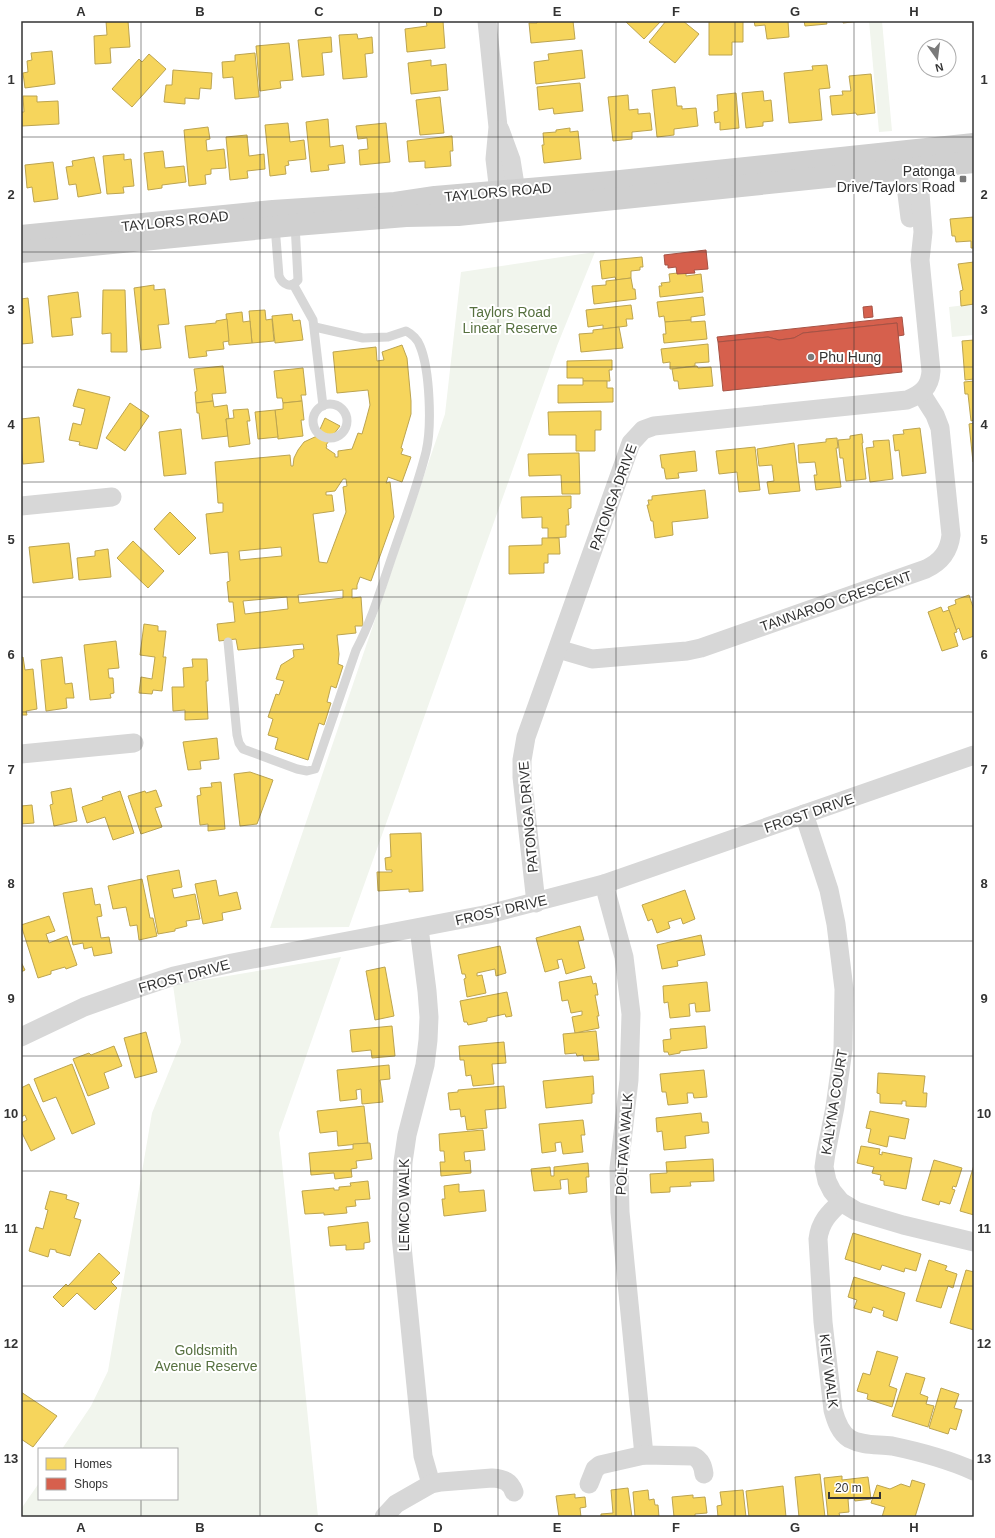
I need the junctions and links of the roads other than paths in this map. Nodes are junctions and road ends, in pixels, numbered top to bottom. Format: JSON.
{"nodes":[{"id":1,"x":487,"y":21,"type":"edge"},
{"id":2,"x":974,"y":144,"type":"edge"},
{"id":3,"x":974,"y":162,"type":"edge"},
{"id":4,"x":911,"y":163,"type":"junction"},
{"id":5,"x":508,"y":197,"type":"junction"},
{"id":6,"x":284,"y":218,"type":"junction"},
{"id":7,"x":21,"y":236,"type":"edge"},
{"id":8,"x":21,"y":252,"type":"edge"},
{"id":9,"x":293,"y":284,"type":"junction"},
{"id":10,"x":315,"y":327,"type":"junction"},
{"id":11,"x":921,"y":393,"type":"junction"},
{"id":12,"x":324,"y":406,"type":"dead end"},
{"id":13,"x":112,"y":497,"type":"dead end"},
{"id":14,"x":21,"y":506,"type":"edge"},
{"id":15,"x":228,"y":642,"type":"dead end"},
{"id":16,"x":558,"y":649,"type":"junction"},
{"id":17,"x":134,"y":743,"type":"dead end"},
{"id":18,"x":21,"y":754,"type":"edge"},
{"id":19,"x":974,"y":755,"type":"edge"},
{"id":20,"x":804,"y":814,"type":"junction"},
{"id":21,"x":604,"y":884,"type":"junction"},
{"id":22,"x":536,"y":903,"type":"junction"},
{"id":23,"x":420,"y":928,"type":"junction"},
{"id":24,"x":21,"y":1037,"type":"edge"},
{"id":25,"x":841,"y":1202,"type":"junction"},
{"id":26,"x":974,"y":1242,"type":"edge"},
{"id":27,"x":644,"y":1455,"type":"junction"},
{"id":28,"x":974,"y":1471,"type":"edge"},
{"id":29,"x":704,"y":1474,"type":"dead end"},
{"id":30,"x":431,"y":1484,"type":"junction"},
{"id":31,"x":589,"y":1484,"type":"dead end"},
{"id":32,"x":514,"y":1492,"type":"dead end"},
{"id":33,"x":384,"y":1517,"type":"edge"}],
"edges":[{"from":1,"to":5,"type":"street"},
{"from":2,"to":4,"type":"main road","name":"TAYLORS ROAD"},
{"from":3,"to":4,"type":"main road","name":"TAYLORS ROAD"},
{"from":4,"to":5,"type":"main road","name":"TAYLORS ROAD"},
{"from":4,"to":11,"type":"street"},
{"from":5,"to":6,"type":"main road","name":"TAYLORS ROAD"},
{"from":6,"to":7,"type":"main road","name":"TAYLORS ROAD"},
{"from":6,"to":8,"type":"main road","name":"TAYLORS ROAD"},
{"from":6,"to":9,"type":"lane"},
{"from":6,"to":9,"type":"lane"},
{"from":9,"to":10,"type":"lane"},
{"from":10,"to":12,"type":"lane"},
{"from":10,"to":15,"type":"lane"},
{"from":11,"to":16,"type":"street","name":"PATONGA DRIVE"},
{"from":11,"to":16,"type":"street","name":"TANNAROO CRESCENT"},
{"from":13,"to":14,"type":"street"},
{"from":16,"to":22,"type":"street","name":"PATONGA DRIVE"},
{"from":17,"to":18,"type":"street"},
{"from":19,"to":20,"type":"street","name":"FROST DRIVE"},
{"from":20,"to":21,"type":"street","name":"FROST DRIVE"},
{"from":20,"to":25,"type":"street","name":"KALYNA COURT"},
{"from":21,"to":22,"type":"street","name":"FROST DRIVE"},
{"from":21,"to":27,"type":"street","name":"POLTAVA WALK"},
{"from":22,"to":23,"type":"street","name":"FROST DRIVE"},
{"from":23,"to":24,"type":"street","name":"FROST DRIVE"},
{"from":23,"to":30,"type":"street","name":"LEMCO WALK"},
{"from":25,"to":26,"type":"street","name":"KALYNA COURT"},
{"from":25,"to":28,"type":"street","name":"KIEV WALK"},
{"from":27,"to":29,"type":"street"},
{"from":27,"to":31,"type":"street"},
{"from":30,"to":32,"type":"street"},
{"from":30,"to":33,"type":"street"}]}
